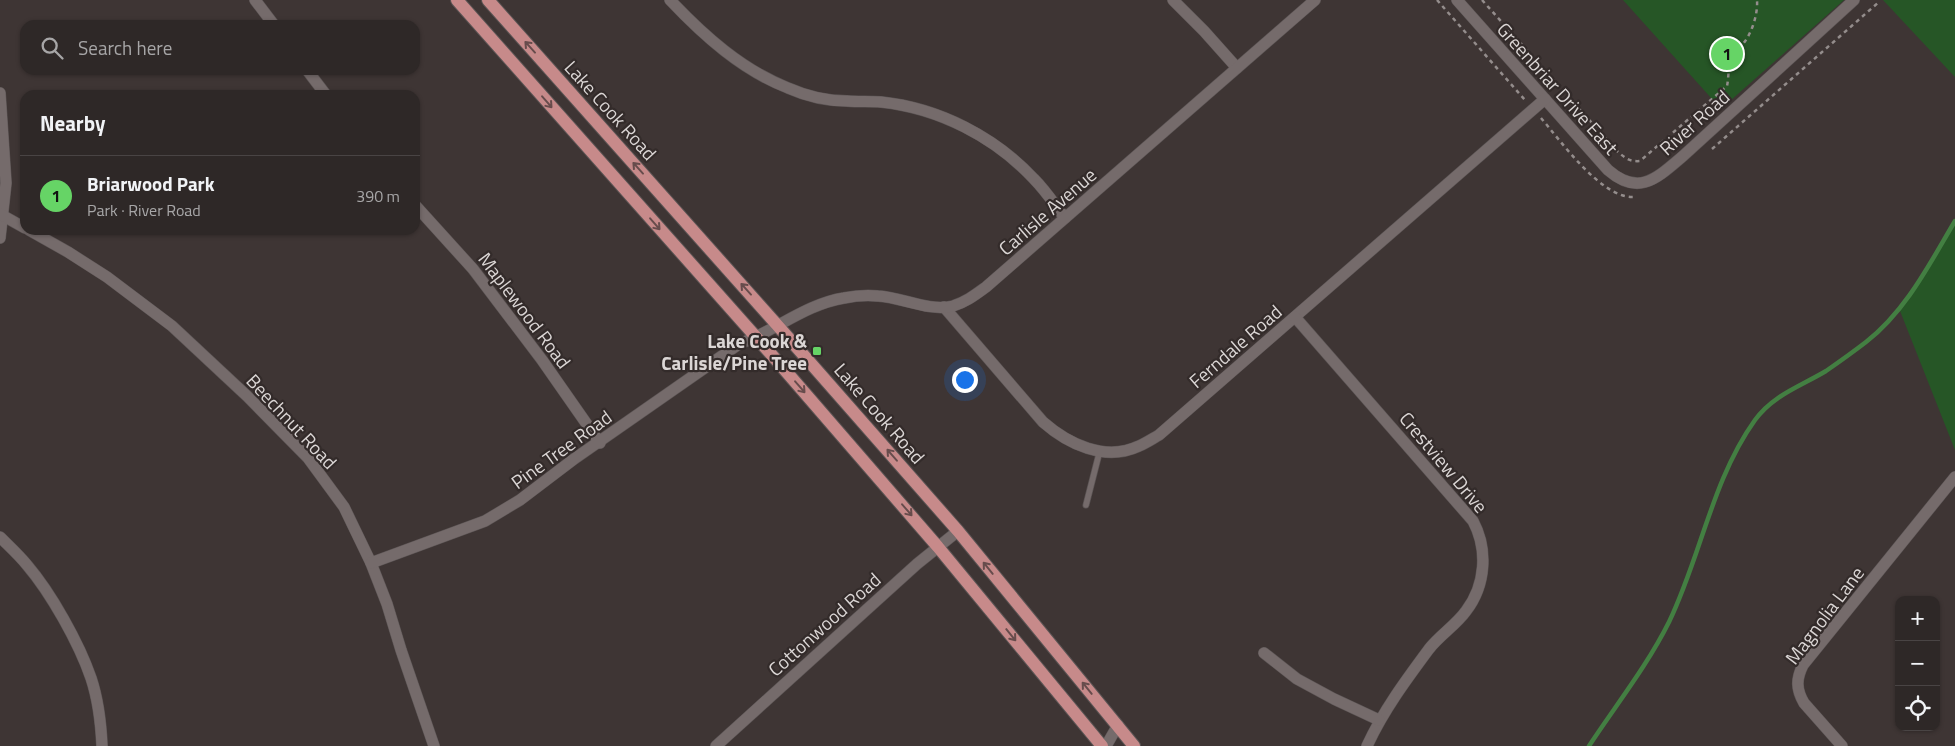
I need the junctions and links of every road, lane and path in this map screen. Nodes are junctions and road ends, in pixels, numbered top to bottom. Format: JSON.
{"nodes":[{"id":1,"x":255,"y":0,"type":"edge"},
{"id":2,"x":457,"y":0,"type":"edge"},
{"id":3,"x":488,"y":0,"type":"edge"},
{"id":4,"x":670,"y":0,"type":"edge"},
{"id":5,"x":1173,"y":0,"type":"edge"},
{"id":6,"x":1315,"y":0,"type":"edge"},
{"id":7,"x":1437,"y":0,"type":"edge"},
{"id":8,"x":1457,"y":0,"type":"edge"},
{"id":9,"x":1482,"y":0,"type":"edge"},
{"id":10,"x":1757,"y":0,"type":"edge"},
{"id":11,"x":1854,"y":0,"type":"edge"},
{"id":12,"x":1880,"y":1,"type":"edge"},
{"id":13,"x":270,"y":20,"type":"edge"},
{"id":14,"x":1237,"y":68,"type":"junction"},
{"id":15,"x":311,"y":75,"type":"edge"},
{"id":16,"x":322,"y":90,"type":"edge"},
{"id":17,"x":0,"y":94,"type":"edge"},
{"id":18,"x":1545,"y":99,"type":"junction"},
{"id":19,"x":1533,"y":109,"type":"junction"},
{"id":20,"x":1710,"y":150,"type":"dead end"},
{"id":21,"x":1642,"y":184,"type":"joint"},
{"id":22,"x":1635,"y":196,"type":"dead end"},
{"id":23,"x":420,"y":211,"type":"edge"},
{"id":24,"x":1,"y":215,"type":"edge"},
{"id":25,"x":1065,"y":218,"type":"junction"},
{"id":26,"x":20,"y":225,"type":"edge"},
{"id":27,"x":37,"y":235,"type":"edge"},
{"id":28,"x":0,"y":238,"type":"edge"},
{"id":29,"x":944,"y":307,"type":"junction"},
{"id":30,"x":1295,"y":317,"type":"junction"},
{"id":31,"x":778,"y":326,"type":"junction"},
{"id":32,"x":757,"y":338,"type":"junction"},
{"id":33,"x":600,"y":443,"type":"junction"},
{"id":34,"x":1100,"y":450,"type":"junction"},
{"id":35,"x":1955,"y":477,"type":"edge"},
{"id":36,"x":1086,"y":505,"type":"dead end"},
{"id":37,"x":958,"y":531,"type":"junction"},
{"id":38,"x":0,"y":537,"type":"edge"},
{"id":39,"x":938,"y":547,"type":"junction"},
{"id":40,"x":371,"y":563,"type":"junction"},
{"id":41,"x":1264,"y":653,"type":"dead end"},
{"id":42,"x":1379,"y":720,"type":"junction"},
{"id":43,"x":1118,"y":726,"type":"junction"},
{"id":44,"x":102,"y":746,"type":"edge"},
{"id":45,"x":434,"y":746,"type":"edge"},
{"id":46,"x":716,"y":746,"type":"edge"},
{"id":47,"x":1102,"y":746,"type":"edge"},
{"id":48,"x":1106,"y":746,"type":"edge"},
{"id":49,"x":1134,"y":746,"type":"edge"},
{"id":50,"x":1368,"y":746,"type":"edge"},
{"id":51,"x":1842,"y":746,"type":"edge"}],
"edges":[{"from":1,"to":13,"type":"street"},
{"from":2,"to":32,"type":"main road","one_way":true},
{"from":31,"to":3,"type":"main road","name":"Lake Cook Road","one_way":true},
{"from":4,"to":25,"type":"street"},
{"from":5,"to":14,"type":"street"},
{"from":6,"to":14,"type":"street","name":"Carlisle Avenue"},
{"from":7,"to":19,"type":"path"},
{"from":8,"to":18,"type":"street","name":"Greenbriar Drive East"},
{"from":9,"to":10,"type":"path"},
{"from":11,"to":21,"type":"street","name":"River Road"},
{"from":12,"to":20,"type":"path"},
{"from":14,"to":25,"type":"street","name":"Carlisle Avenue"},
{"from":15,"to":16,"type":"street"},
{"from":17,"to":24,"type":"street"},
{"from":18,"to":19,"type":"street","name":"Ferndale Road"},
{"from":18,"to":21,"type":"street","name":"Greenbriar Drive East"},
{"from":19,"to":22,"type":"path"},
{"from":19,"to":30,"type":"street","name":"Ferndale Road"},
{"from":23,"to":33,"type":"street","name":"Maplewood Road"},
{"from":24,"to":26,"type":"street"},
{"from":24,"to":28,"type":"street"},
{"from":25,"to":29,"type":"street","name":"Carlisle Avenue"},
{"from":27,"to":40,"type":"street","name":"Beechnut Road"},
{"from":29,"to":31,"type":"street","name":"Carlisle Avenue"},
{"from":29,"to":34,"type":"street","name":"Ferndale Road"},
{"from":30,"to":34,"type":"street","name":"Ferndale Road"},
{"from":30,"to":42,"type":"street","name":"Crestview Drive"},
{"from":31,"to":32,"type":"street","name":"Carlisle Avenue"},
{"from":37,"to":31,"type":"main road","name":"Lake Cook Road","one_way":true},
{"from":32,"to":33,"type":"street","name":"Pine Tree Road"},
{"from":32,"to":39,"type":"main road","one_way":true},
{"from":33,"to":40,"type":"street","name":"Pine Tree Road"},
{"from":34,"to":36,"type":"lane"},
{"from":35,"to":51,"type":"street","name":"Magnolia Lane"},
{"from":37,"to":39,"type":"street","name":"Cottonwood Road"},
{"from":43,"to":37,"type":"main road","name":"Lake Cook Road","one_way":true},
{"from":38,"to":44,"type":"street"},
{"from":39,"to":46,"type":"street","name":"Cottonwood Road"},
{"from":39,"to":47,"type":"main road","one_way":true},
{"from":40,"to":45,"type":"street","name":"Beechnut Road"},
{"from":41,"to":42,"type":"street"},
{"from":42,"to":50,"type":"street","name":"Crestview Drive"},
{"from":43,"to":48,"type":"street"},
{"from":43,"to":49,"type":"main road","name":"Lake Cook Road"}]}
